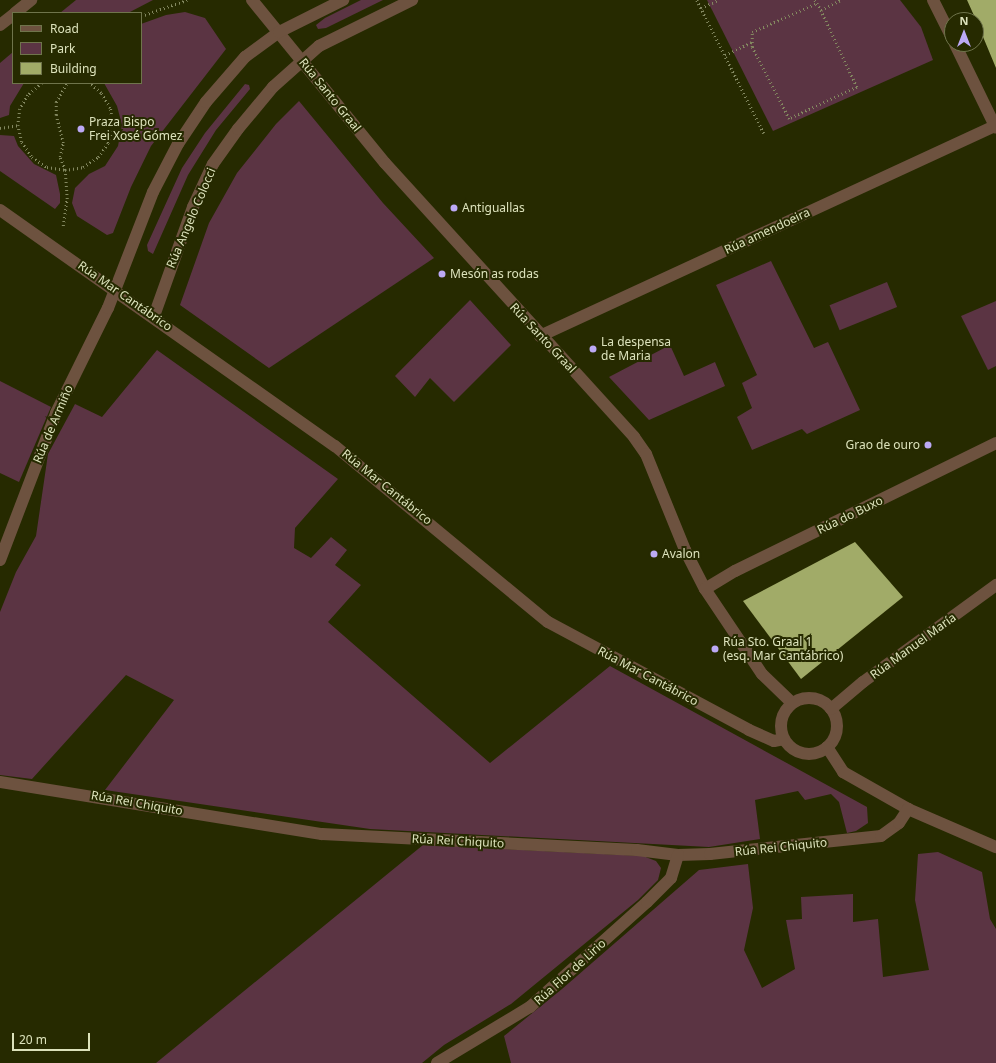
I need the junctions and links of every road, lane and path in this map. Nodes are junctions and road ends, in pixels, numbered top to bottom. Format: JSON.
{"nodes":[{"id":1,"x":31,"y":0,"type":"edge"},
{"id":2,"x":187,"y":0,"type":"edge"},
{"id":3,"x":252,"y":0,"type":"edge"},
{"id":4,"x":343,"y":0,"type":"edge"},
{"id":5,"x":412,"y":0,"type":"edge"},
{"id":6,"x":697,"y":0,"type":"edge"},
{"id":7,"x":718,"y":0,"type":"edge"},
{"id":8,"x":841,"y":0,"type":"edge"},
{"id":9,"x":933,"y":0,"type":"edge"},
{"id":10,"x":816,"y":1,"type":"edge"},
{"id":11,"x":701,"y":8,"type":"junction"},
{"id":12,"x":821,"y":10,"type":"junction"},
{"id":13,"x":16,"y":12,"type":"edge"},
{"id":14,"x":12,"y":16,"type":"edge"},
{"id":15,"x":142,"y":16,"type":"edge"},
{"id":16,"x":944,"y":22,"type":"edge"},
{"id":17,"x":0,"y":25,"type":"edge"},
{"id":18,"x":279,"y":32,"type":"junction"},
{"id":19,"x":752,"y":42,"type":"junction"},
{"id":20,"x":959,"y":52,"type":"edge"},
{"id":21,"x":725,"y":56,"type":"junction"},
{"id":22,"x":302,"y":60,"type":"junction"},
{"id":23,"x":41,"y":84,"type":"edge"},
{"id":24,"x":66,"y":84,"type":"edge"},
{"id":25,"x":90,"y":84,"type":"edge"},
{"id":26,"x":18,"y":125,"type":"junction"},
{"id":27,"x":996,"y":127,"type":"edge"},
{"id":28,"x":0,"y":128,"type":"edge"},
{"id":29,"x":764,"y":132,"type":"dead end"},
{"id":30,"x":65,"y":170,"type":"junction"},
{"id":31,"x":0,"y":210,"type":"edge"},
{"id":32,"x":63,"y":226,"type":"dead end"},
{"id":33,"x":116,"y":291,"type":"junction"},
{"id":34,"x":154,"y":316,"type":"junction"},
{"id":35,"x":540,"y":336,"type":"junction"},
{"id":36,"x":996,"y":443,"type":"edge"},
{"id":37,"x":0,"y":560,"type":"edge"},
{"id":38,"x":996,"y":586,"type":"edge"},
{"id":39,"x":705,"y":589,"type":"junction"},
{"id":40,"x":792,"y":703,"type":"junction"},
{"id":41,"x":831,"y":709,"type":"junction"},
{"id":42,"x":784,"y":740,"type":"junction"},
{"id":43,"x":827,"y":747,"type":"junction"},
{"id":44,"x":0,"y":782,"type":"edge"},
{"id":45,"x":908,"y":809,"type":"junction"},
{"id":46,"x":996,"y":847,"type":"edge"},
{"id":47,"x":678,"y":855,"type":"junction"},
{"id":48,"x":437,"y":1063,"type":"edge"}],
"edges":[{"from":1,"to":13,"type":"street"},
{"from":2,"to":15,"type":"path"},
{"from":3,"to":18,"type":"street","name":"Rúa Santo Graal"},
{"from":4,"to":18,"type":"street"},
{"from":5,"to":22,"type":"street","name":"Rúa Angelo Colocci"},
{"from":6,"to":11,"type":"path"},
{"from":7,"to":11,"type":"path"},
{"from":8,"to":12,"type":"path"},
{"from":9,"to":16,"type":"street"},
{"from":10,"to":12,"type":"path"},
{"from":10,"to":19,"type":"path"},
{"from":11,"to":21,"type":"path"},
{"from":12,"to":19,"type":"path"},
{"from":14,"to":17,"type":"street"},
{"from":18,"to":22,"type":"street","name":"Rúa Santo Graal"},
{"from":18,"to":33,"type":"street"},
{"from":19,"to":21,"type":"path"},
{"from":20,"to":27,"type":"street"},
{"from":21,"to":29,"type":"path"},
{"from":22,"to":34,"type":"street","name":"Rúa Angelo Colocci"},
{"from":22,"to":35,"type":"street","name":"Rúa Santo Graal"},
{"from":23,"to":26,"type":"path"},
{"from":24,"to":30,"type":"path"},
{"from":25,"to":30,"type":"path"},
{"from":26,"to":28,"type":"path"},
{"from":26,"to":30,"type":"path"},
{"from":27,"to":35,"type":"street","name":"Rúa amendoeira"},
{"from":30,"to":32,"type":"path"},
{"from":31,"to":33,"type":"street","name":"Rúa Mar Cantábrico"},
{"from":33,"to":34,"type":"street","name":"Rúa Mar Cantábrico"},
{"from":33,"to":37,"type":"street","name":"Rúa de Armiño"},
{"from":34,"to":42,"type":"street","name":"Rúa Mar Cantábrico"},
{"from":35,"to":39,"type":"street","name":"Rúa Santo Graal"},
{"from":36,"to":39,"type":"street","name":"Rúa do Buxo"},
{"from":38,"to":41,"type":"street","name":"Rúa Manuel María"},
{"from":39,"to":40,"type":"street","name":"Rúa Santo Graal"},
{"from":40,"to":41,"type":"street"},
{"from":40,"to":42,"type":"street"},
{"from":41,"to":43,"type":"street"},
{"from":42,"to":43,"type":"street","name":"Rúa Mar Cantábrico"},
{"from":43,"to":45,"type":"street"},
{"from":44,"to":47,"type":"street","name":"Rúa Rei Chiquito"},
{"from":45,"to":46,"type":"street"},
{"from":45,"to":47,"type":"street","name":"Rúa Rei Chiquito"},
{"from":47,"to":48,"type":"street","name":"Rúa Flor de Lirio"}]}
